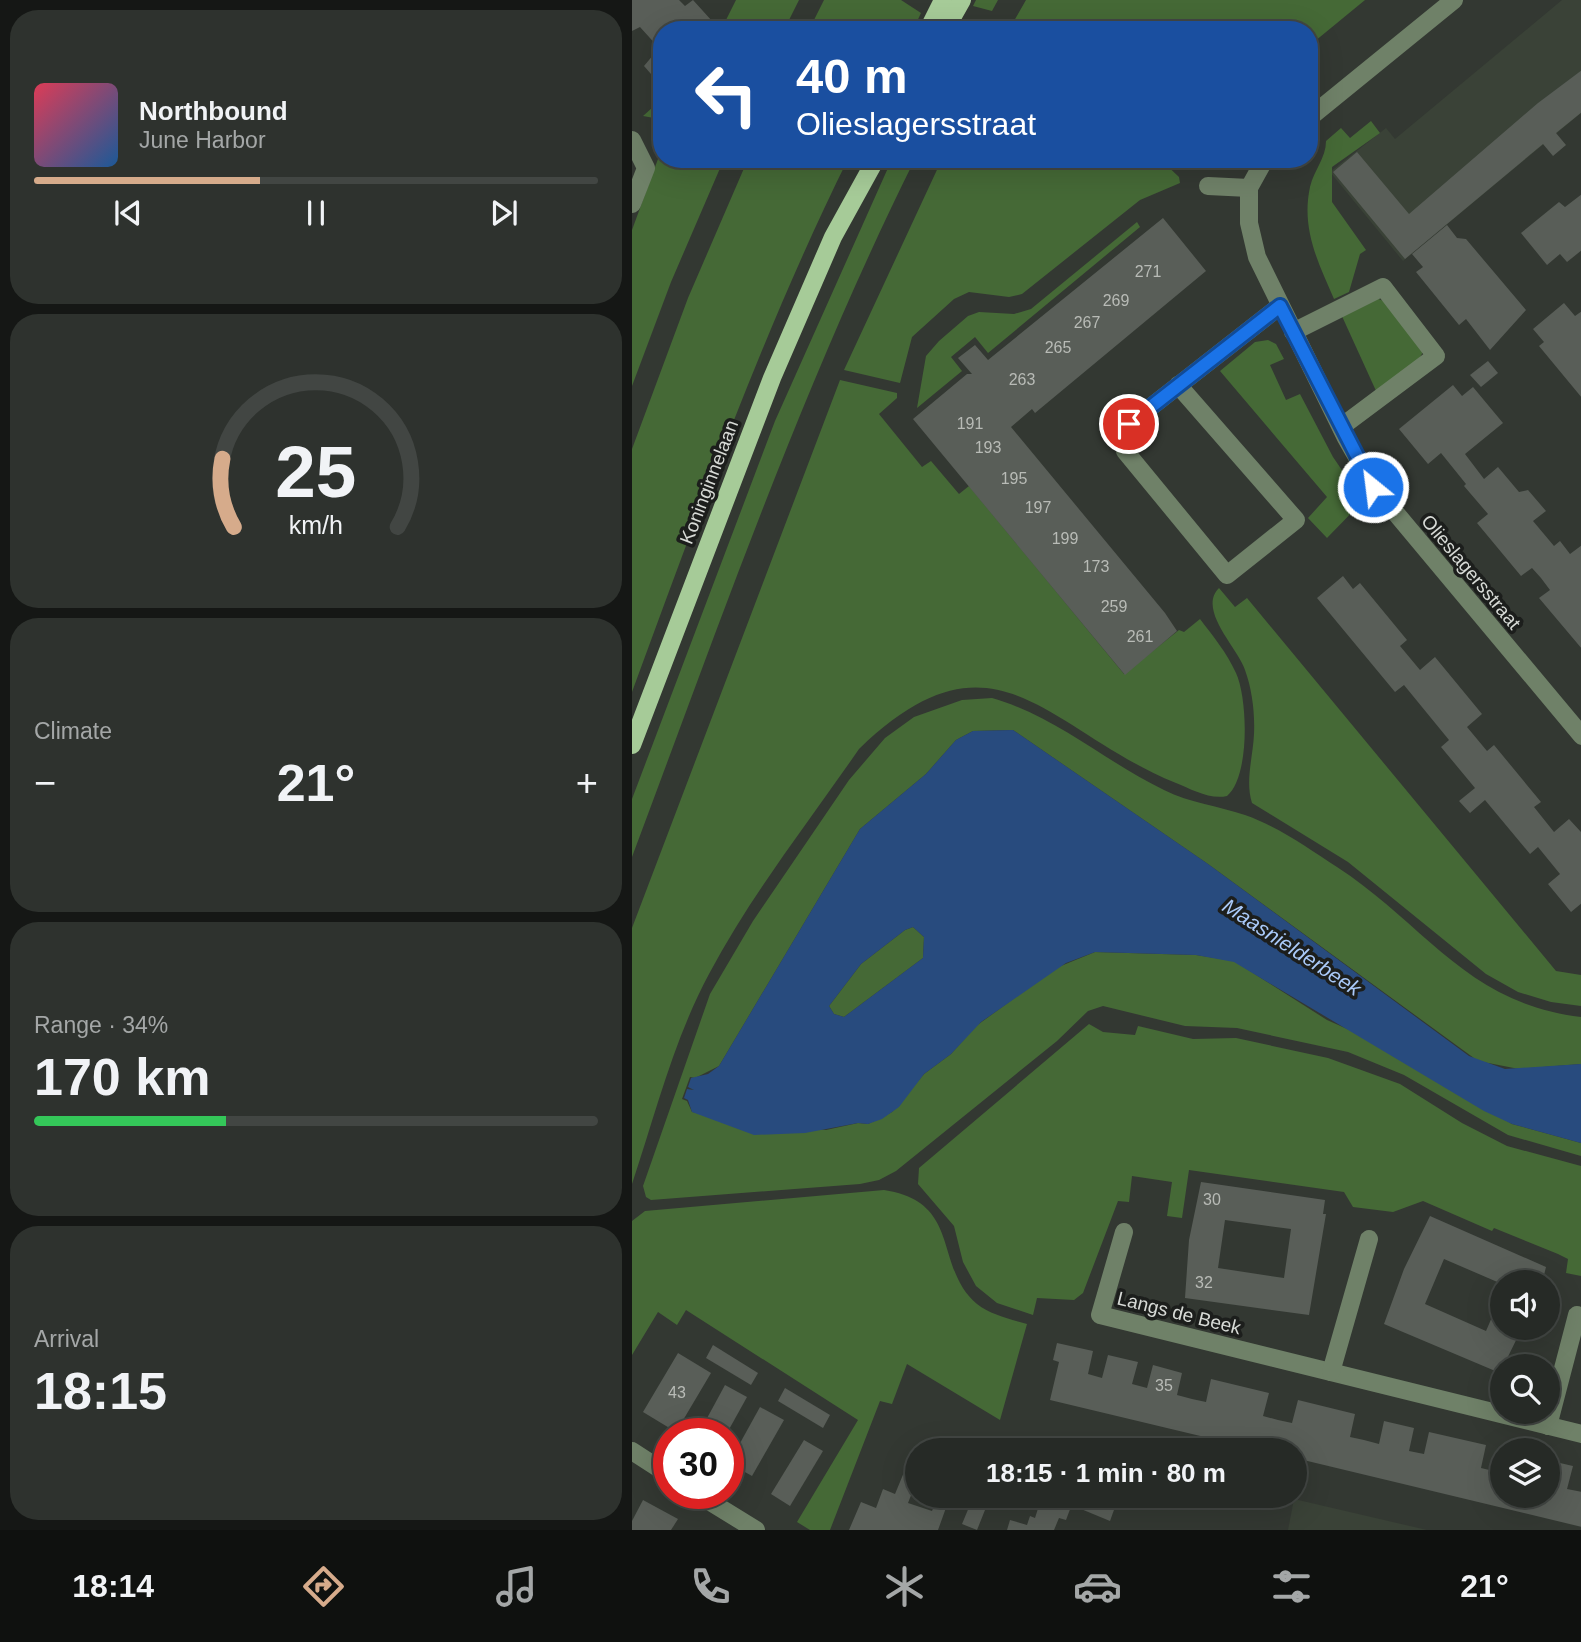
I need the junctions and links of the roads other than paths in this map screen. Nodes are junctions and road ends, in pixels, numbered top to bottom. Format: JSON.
{"nodes":[{"id":1,"x":943,"y":0,"type":"edge"},
{"id":2,"x":962,"y":0,"type":"edge"},
{"id":3,"x":1449,"y":1,"type":"edge"},
{"id":4,"x":932,"y":21,"type":"edge"},
{"id":5,"x":950,"y":21,"type":"edge"},
{"id":6,"x":1318,"y":110,"type":"edge"},
{"id":7,"x":632,"y":140,"type":"edge"},
{"id":8,"x":858,"y":168,"type":"edge"},
{"id":9,"x":871,"y":168,"type":"edge"},
{"id":10,"x":1260,"y":168,"type":"edge"},
{"id":11,"x":1208,"y":186,"type":"dead end"},
{"id":12,"x":1249,"y":188,"type":"junction"},
{"id":13,"x":632,"y":204,"type":"edge"},
{"id":14,"x":833,"y":237,"type":"junction"},
{"id":15,"x":1280,"y":306,"type":"junction"},
{"id":16,"x":1293,"y":332,"type":"junction"},
{"id":17,"x":1178,"y":384,"type":"junction"},
{"id":18,"x":1341,"y":427,"type":"junction"},
{"id":19,"x":1581,"y":736,"type":"edge"},
{"id":20,"x":632,"y":745,"type":"edge"},
{"id":21,"x":1124,"y":1232,"type":"dead end"},
{"id":22,"x":1369,"y":1240,"type":"dead end"},
{"id":23,"x":1577,"y":1315,"type":"dead end"},
{"id":24,"x":1331,"y":1372,"type":"junction"},
{"id":25,"x":1548,"y":1426,"type":"junction"},
{"id":26,"x":1581,"y":1434,"type":"edge"},
{"id":27,"x":632,"y":1451,"type":"edge"},
{"id":28,"x":653,"y":1465,"type":"edge"},
{"id":29,"x":722,"y":1509,"type":"edge"},
{"id":30,"x":756,"y":1530,"type":"edge"}],
"edges":[{"from":1,"to":4,"type":"main road"},
{"from":2,"to":5,"type":"main road"},
{"from":3,"to":6,"type":"street"},
{"from":7,"to":13,"type":"street"},
{"from":8,"to":14,"type":"main road","name":"Koninginnelaan"},
{"from":9,"to":14,"type":"main road","name":"Koninginnelaan"},
{"from":10,"to":12,"type":"street","name":"Olieslagersstraat"},
{"from":11,"to":12,"type":"street"},
{"from":12,"to":15,"type":"street","name":"Olieslagersstraat"},
{"from":14,"to":20,"type":"main road","name":"Koninginnelaan"},
{"from":15,"to":16,"type":"street","name":"Olieslagersstraat"},
{"from":15,"to":17,"type":"street"},
{"from":16,"to":18,"type":"street","name":"Olieslagersstraat"},
{"from":16,"to":18,"type":"street"},
{"from":17,"to":17,"type":"street"},
{"from":18,"to":19,"type":"street","name":"Olieslagersstraat"},
{"from":21,"to":24,"type":"street","name":"Langs de Beek"},
{"from":22,"to":24,"type":"street"},
{"from":23,"to":25,"type":"street"},
{"from":24,"to":25,"type":"street","name":"Langs de Beek"},
{"from":25,"to":26,"type":"street","name":"Langs de Beek"},
{"from":27,"to":28,"type":"street"},
{"from":29,"to":30,"type":"street"}]}
